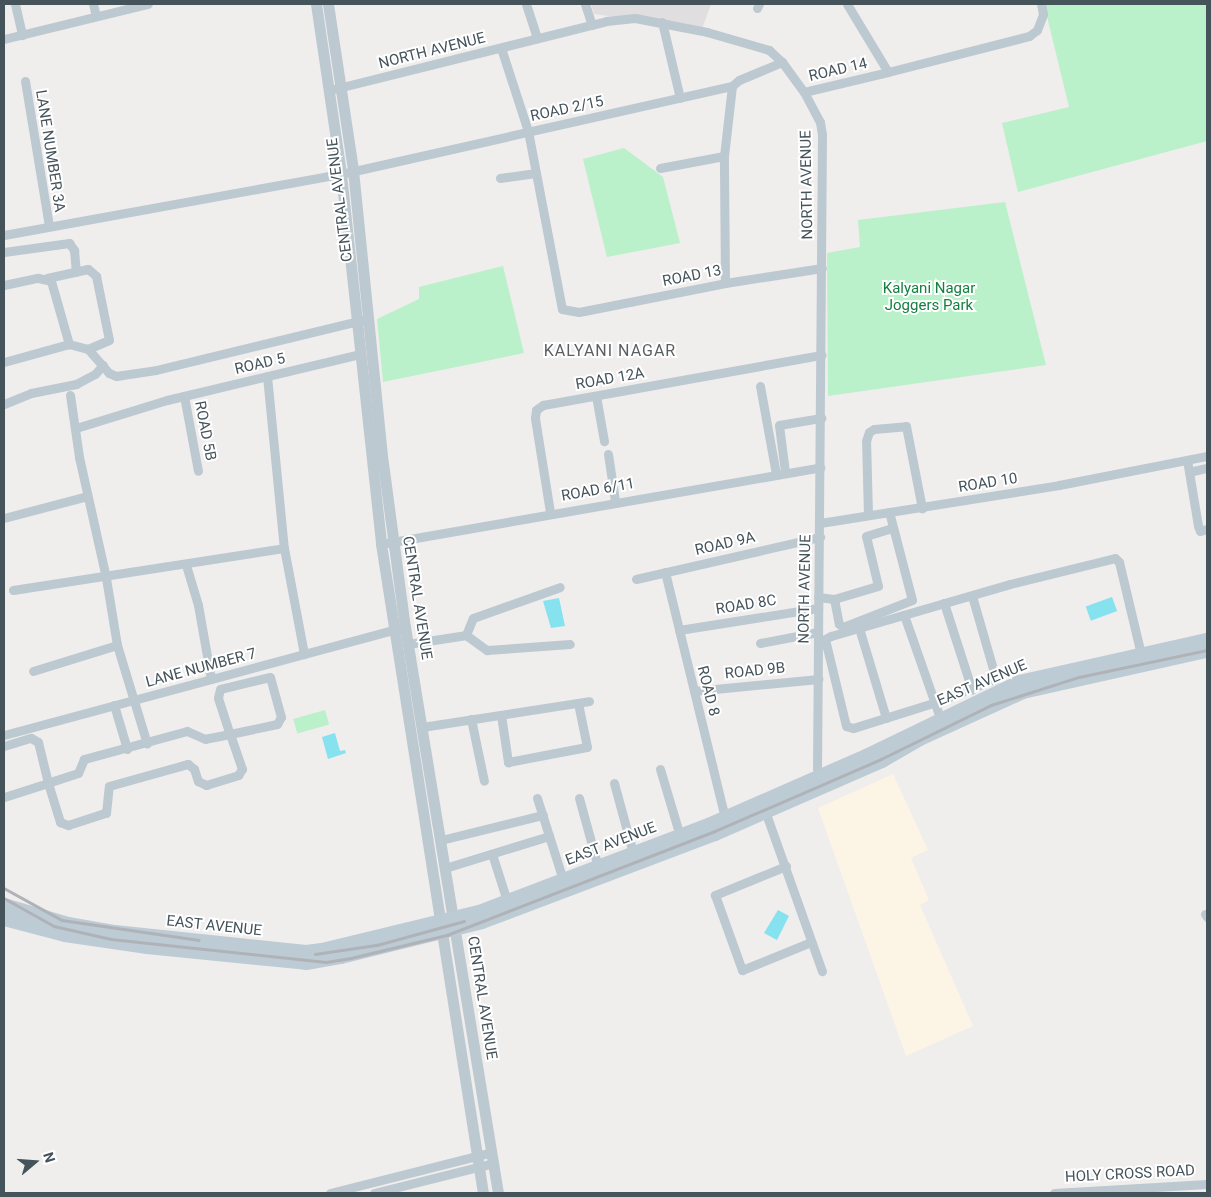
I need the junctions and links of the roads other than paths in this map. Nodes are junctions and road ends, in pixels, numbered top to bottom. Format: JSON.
{"nodes":[{"id":1,"x":15,"y":4,"type":"edge"},
{"id":2,"x":93,"y":4,"type":"edge"},
{"id":3,"x":148,"y":4,"type":"edge"},
{"id":4,"x":316,"y":4,"type":"edge"},
{"id":5,"x":328,"y":4,"type":"edge"},
{"id":6,"x":526,"y":4,"type":"edge"},
{"id":7,"x":585,"y":4,"type":"edge"},
{"id":8,"x":848,"y":4,"type":"edge"},
{"id":9,"x":1041,"y":4,"type":"edge"},
{"id":10,"x":96,"y":16,"type":"junction"},
{"id":11,"x":662,"y":22,"type":"junction"},
{"id":12,"x":592,"y":24,"type":"junction"},
{"id":13,"x":22,"y":34,"type":"junction"},
{"id":14,"x":537,"y":38,"type":"junction"},
{"id":15,"x":4,"y":39,"type":"edge"},
{"id":16,"x":501,"y":48,"type":"junction"},
{"id":17,"x":782,"y":62,"type":"junction"},
{"id":18,"x":888,"y":72,"type":"junction"},
{"id":19,"x":24,"y":81,"type":"dead end"},
{"id":20,"x":732,"y":86,"type":"junction"},
{"id":21,"x":335,"y":89,"type":"junction"},
{"id":22,"x":804,"y":92,"type":"junction"},
{"id":23,"x":680,"y":98,"type":"junction"},
{"id":24,"x":528,"y":131,"type":"junction"},
{"id":25,"x":724,"y":156,"type":"junction"},
{"id":26,"x":660,"y":168,"type":"dead end"},
{"id":27,"x":353,"y":170,"type":"junction"},
{"id":28,"x":536,"y":173,"type":"junction"},
{"id":29,"x":341,"y":174,"type":"junction"},
{"id":30,"x":500,"y":178,"type":"dead end"},
{"id":31,"x":48,"y":226,"type":"junction"},
{"id":32,"x":4,"y":235,"type":"edge"},
{"id":33,"x":4,"y":252,"type":"edge"},
{"id":34,"x":822,"y":268,"type":"junction"},
{"id":35,"x":76,"y":272,"type":"junction"},
{"id":36,"x":47,"y":278,"type":"junction"},
{"id":37,"x":725,"y":283,"type":"junction"},
{"id":38,"x":4,"y":285,"type":"edge"},
{"id":39,"x":368,"y":319,"type":"junction"},
{"id":40,"x":357,"y":322,"type":"junction"},
{"id":41,"x":69,"y":344,"type":"junction"},
{"id":42,"x":88,"y":349,"type":"junction"},
{"id":43,"x":360,"y":354,"type":"junction"},
{"id":44,"x":822,"y":355,"type":"junction"},
{"id":45,"x":4,"y":362,"type":"edge"},
{"id":46,"x":103,"y":365,"type":"junction"},
{"id":47,"x":267,"y":376,"type":"junction"},
{"id":48,"x":760,"y":386,"type":"dead end"},
{"id":49,"x":70,"y":395,"type":"dead end"},
{"id":50,"x":184,"y":396,"type":"junction"},
{"id":51,"x":596,"y":396,"type":"junction"},
{"id":52,"x":4,"y":404,"type":"edge"},
{"id":53,"x":821,"y":418,"type":"junction"},
{"id":54,"x":76,"y":428,"type":"junction"},
{"id":55,"x":604,"y":441,"type":"dead end"},
{"id":56,"x":608,"y":454,"type":"dead end"},
{"id":57,"x":1207,"y":456,"type":"edge"},
{"id":58,"x":1187,"y":460,"type":"junction"},
{"id":59,"x":820,"y":467,"type":"junction"},
{"id":60,"x":1207,"y":468,"type":"edge"},
{"id":61,"x":198,"y":471,"type":"dead end"},
{"id":62,"x":1189,"y":472,"type":"junction"},
{"id":63,"x":781,"y":473,"type":"junction"},
{"id":64,"x":87,"y":496,"type":"junction"},
{"id":65,"x":615,"y":501,"type":"junction"},
{"id":66,"x":922,"y":508,"type":"junction"},
{"id":67,"x":550,"y":512,"type":"junction"},
{"id":68,"x":889,"y":512,"type":"junction"},
{"id":69,"x":868,"y":515,"type":"junction"},
{"id":70,"x":4,"y":518,"type":"edge"},
{"id":71,"x":820,"y":523,"type":"junction"},
{"id":72,"x":893,"y":528,"type":"junction"},
{"id":73,"x":1207,"y":529,"type":"edge"},
{"id":74,"x":820,"y":537,"type":"junction"},
{"id":75,"x":387,"y":543,"type":"junction"},
{"id":76,"x":284,"y":548,"type":"junction"},
{"id":77,"x":186,"y":564,"type":"junction"},
{"id":78,"x":665,"y":572,"type":"junction"},
{"id":79,"x":106,"y":578,"type":"junction"},
{"id":80,"x":636,"y":579,"type":"dead end"},
{"id":81,"x":560,"y":587,"type":"dead end"},
{"id":82,"x":13,"y":590,"type":"dead end"},
{"id":83,"x":972,"y":596,"type":"junction"},
{"id":84,"x":818,"y":597,"type":"junction"},
{"id":85,"x":834,"y":599,"type":"junction"},
{"id":86,"x":944,"y":604,"type":"junction"},
{"id":87,"x":818,"y":608,"type":"junction"},
{"id":88,"x":904,"y":615,"type":"junction"},
{"id":89,"x":400,"y":628,"type":"junction"},
{"id":90,"x":859,"y":628,"type":"junction"},
{"id":91,"x":679,"y":630,"type":"junction"},
{"id":92,"x":818,"y":632,"type":"junction"},
{"id":93,"x":466,"y":635,"type":"junction"},
{"id":94,"x":1207,"y":640,"type":"edge"},
{"id":95,"x":760,"y":643,"type":"dead end"},
{"id":96,"x":408,"y":644,"type":"junction"},
{"id":97,"x":570,"y":644,"type":"dead end"},
{"id":98,"x":117,"y":645,"type":"junction"},
{"id":99,"x":1207,"y":652,"type":"edge"},
{"id":100,"x":304,"y":654,"type":"junction"},
{"id":101,"x":1141,"y":654,"type":"junction"},
{"id":102,"x":32,"y":671,"type":"dead end"},
{"id":103,"x":211,"y":679,"type":"junction"},
{"id":104,"x":818,"y":679,"type":"junction"},
{"id":105,"x":972,"y":690,"type":"junction"},
{"id":106,"x":694,"y":691,"type":"junction"},
{"id":107,"x":132,"y":700,"type":"junction"},
{"id":108,"x":589,"y":701,"type":"dead end"},
{"id":109,"x":578,"y":703,"type":"junction"},
{"id":110,"x":933,"y":703,"type":"junction"},
{"id":111,"x":114,"y":705,"type":"junction"},
{"id":112,"x":501,"y":715,"type":"junction"},
{"id":113,"x":886,"y":718,"type":"junction"},
{"id":114,"x":471,"y":719,"type":"junction"},
{"id":115,"x":942,"y":723,"type":"junction"},
{"id":116,"x":422,"y":727,"type":"junction"},
{"id":117,"x":230,"y":734,"type":"junction"},
{"id":118,"x":4,"y":736,"type":"edge"},
{"id":119,"x":147,"y":744,"type":"junction"},
{"id":120,"x":4,"y":746,"type":"edge"},
{"id":121,"x":127,"y":749,"type":"junction"},
{"id":122,"x":660,"y":769,"type":"dead end"},
{"id":123,"x":484,"y":781,"type":"dead end"},
{"id":124,"x":822,"y":782,"type":"junction"},
{"id":125,"x":48,"y":783,"type":"junction"},
{"id":126,"x":614,"y":783,"type":"dead end"},
{"id":127,"x":4,"y":797,"type":"edge"},
{"id":128,"x":537,"y":798,"type":"dead end"},
{"id":129,"x":579,"y":798,"type":"dead end"},
{"id":130,"x":766,"y":811,"type":"junction"},
{"id":131,"x":542,"y":816,"type":"junction"},
{"id":132,"x":725,"y":818,"type":"junction"},
{"id":133,"x":549,"y":836,"type":"junction"},
{"id":134,"x":680,"y":836,"type":"junction"},
{"id":135,"x":441,"y":840,"type":"junction"},
{"id":136,"x":492,"y":854,"type":"junction"},
{"id":137,"x":633,"y":854,"type":"junction"},
{"id":138,"x":786,"y":866,"type":"junction"},
{"id":139,"x":598,"y":867,"type":"junction"},
{"id":140,"x":445,"y":868,"type":"junction"},
{"id":141,"x":563,"y":880,"type":"junction"},
{"id":142,"x":507,"y":901,"type":"junction"},
{"id":143,"x":4,"y":905,"type":"edge"},
{"id":144,"x":4,"y":919,"type":"edge"},
{"id":145,"x":449,"y":925,"type":"junction"},
{"id":146,"x":812,"y":942,"type":"junction"},
{"id":147,"x":822,"y":971,"type":"dead end"},
{"id":148,"x":492,"y":1158,"type":"junction"},
{"id":149,"x":478,"y":1161,"type":"junction"},
{"id":150,"x":1207,"y":1184,"type":"edge"},
{"id":151,"x":366,"y":1189,"type":"edge"},
{"id":152,"x":1147,"y":1189,"type":"edge"},
{"id":153,"x":330,"y":1193,"type":"edge"},
{"id":154,"x":374,"y":1193,"type":"edge"},
{"id":155,"x":483,"y":1193,"type":"edge"},
{"id":156,"x":498,"y":1193,"type":"edge"},
{"id":157,"x":1054,"y":1193,"type":"edge"}],
"edges":[{"from":1,"to":13,"type":"street"},
{"from":2,"to":10,"type":"street"},
{"from":3,"to":10,"type":"street"},
{"from":4,"to":21,"type":"street","name":"CENTRAL AVENUE"},
{"from":5,"to":21,"type":"street","name":"CENTRAL AVENUE"},
{"from":6,"to":14,"type":"street"},
{"from":7,"to":12,"type":"street"},
{"from":8,"to":18,"type":"street","name":"ROAD 14"},
{"from":9,"to":18,"type":"street"},
{"from":10,"to":13,"type":"street"},
{"from":11,"to":12,"type":"street","name":"NORTH AVENUE"},
{"from":11,"to":17,"type":"street","name":"NORTH AVENUE"},
{"from":11,"to":23,"type":"street"},
{"from":12,"to":14,"type":"street","name":"NORTH AVENUE"},
{"from":13,"to":15,"type":"street"},
{"from":14,"to":16,"type":"street","name":"NORTH AVENUE"},
{"from":16,"to":21,"type":"street","name":"NORTH AVENUE"},
{"from":16,"to":24,"type":"street"},
{"from":17,"to":20,"type":"street","name":"ROAD 2/15"},
{"from":17,"to":22,"type":"street","name":"NORTH AVENUE"},
{"from":18,"to":22,"type":"street","name":"ROAD 14"},
{"from":19,"to":31,"type":"street","name":"LANE NUMBER 3A"},
{"from":20,"to":23,"type":"street","name":"ROAD 2/15"},
{"from":20,"to":25,"type":"street"},
{"from":21,"to":27,"type":"street","name":"CENTRAL AVENUE"},
{"from":21,"to":29,"type":"street","name":"CENTRAL AVENUE"},
{"from":22,"to":34,"type":"street","name":"NORTH AVENUE"},
{"from":23,"to":24,"type":"street","name":"ROAD 2/15"},
{"from":24,"to":27,"type":"street","name":"ROAD 2/15"},
{"from":24,"to":28,"type":"street"},
{"from":25,"to":26,"type":"street"},
{"from":25,"to":37,"type":"street"},
{"from":27,"to":29,"type":"street","name":"ROAD 2/15"},
{"from":27,"to":39,"type":"street","name":"CENTRAL AVENUE"},
{"from":28,"to":30,"type":"street"},
{"from":28,"to":37,"type":"street","name":"ROAD 13"},
{"from":29,"to":31,"type":"street","name":"ROAD 2/15"},
{"from":29,"to":40,"type":"street","name":"CENTRAL AVENUE"},
{"from":31,"to":32,"type":"street","name":"ROAD 2/15"},
{"from":33,"to":35,"type":"street"},
{"from":34,"to":37,"type":"street","name":"ROAD 13"},
{"from":34,"to":44,"type":"street","name":"NORTH AVENUE"},
{"from":35,"to":36,"type":"street"},
{"from":35,"to":42,"type":"street"},
{"from":36,"to":38,"type":"street"},
{"from":36,"to":41,"type":"street"},
{"from":39,"to":40,"type":"street"},
{"from":39,"to":75,"type":"street","name":"CENTRAL AVENUE"},
{"from":40,"to":43,"type":"street","name":"CENTRAL AVENUE"},
{"from":40,"to":46,"type":"street"},
{"from":41,"to":42,"type":"street"},
{"from":41,"to":45,"type":"street"},
{"from":42,"to":46,"type":"street"},
{"from":43,"to":47,"type":"street","name":"ROAD 5"},
{"from":43,"to":75,"type":"street","name":"CENTRAL AVENUE"},
{"from":44,"to":51,"type":"street","name":"ROAD 12A"},
{"from":44,"to":53,"type":"street","name":"NORTH AVENUE"},
{"from":46,"to":52,"type":"street"},
{"from":47,"to":50,"type":"street","name":"ROAD 5"},
{"from":47,"to":76,"type":"street"},
{"from":48,"to":63,"type":"street"},
{"from":49,"to":54,"type":"street"},
{"from":50,"to":54,"type":"street","name":"ROAD 5"},
{"from":50,"to":61,"type":"street","name":"ROAD 5B"},
{"from":51,"to":55,"type":"street"},
{"from":51,"to":67,"type":"street","name":"ROAD 12A"},
{"from":53,"to":59,"type":"street","name":"NORTH AVENUE"},
{"from":53,"to":63,"type":"street"},
{"from":54,"to":64,"type":"street"},
{"from":56,"to":65,"type":"street"},
{"from":57,"to":58,"type":"street","name":"ROAD 10"},
{"from":58,"to":62,"type":"street"},
{"from":58,"to":66,"type":"street","name":"ROAD 10"},
{"from":59,"to":63,"type":"street","name":"ROAD 6/11"},
{"from":59,"to":71,"type":"street","name":"NORTH AVENUE"},
{"from":60,"to":62,"type":"street"},
{"from":62,"to":73,"type":"street"},
{"from":63,"to":65,"type":"street","name":"ROAD 6/11"},
{"from":64,"to":70,"type":"street"},
{"from":64,"to":79,"type":"street"},
{"from":65,"to":67,"type":"street","name":"ROAD 6/11"},
{"from":66,"to":68,"type":"street","name":"ROAD 10"},
{"from":66,"to":69,"type":"street"},
{"from":67,"to":75,"type":"street","name":"ROAD 6/11"},
{"from":68,"to":69,"type":"street","name":"ROAD 10"},
{"from":68,"to":72,"type":"street"},
{"from":69,"to":71,"type":"street","name":"ROAD 10"},
{"from":71,"to":74,"type":"street","name":"NORTH AVENUE"},
{"from":72,"to":85,"type":"street"},
{"from":72,"to":85,"type":"street"},
{"from":74,"to":78,"type":"street","name":"ROAD 9A"},
{"from":74,"to":84,"type":"street","name":"NORTH AVENUE"},
{"from":75,"to":89,"type":"street","name":"CENTRAL AVENUE"},
{"from":76,"to":77,"type":"street"},
{"from":76,"to":100,"type":"street"},
{"from":77,"to":79,"type":"street"},
{"from":77,"to":103,"type":"street"},
{"from":78,"to":80,"type":"street","name":"ROAD 9A"},
{"from":78,"to":91,"type":"street","name":"ROAD 8"},
{"from":79,"to":82,"type":"street"},
{"from":79,"to":98,"type":"street"},
{"from":81,"to":93,"type":"street"},
{"from":83,"to":86,"type":"street"},
{"from":83,"to":101,"type":"street"},
{"from":83,"to":105,"type":"street"},
{"from":84,"to":85,"type":"street"},
{"from":84,"to":87,"type":"street","name":"NORTH AVENUE"},
{"from":86,"to":88,"type":"street"},
{"from":86,"to":105,"type":"street"},
{"from":87,"to":91,"type":"street","name":"ROAD 8C"},
{"from":87,"to":92,"type":"street","name":"NORTH AVENUE"},
{"from":88,"to":90,"type":"street"},
{"from":88,"to":110,"type":"street"},
{"from":89,"to":96,"type":"street","name":"CENTRAL AVENUE"},
{"from":89,"to":100,"type":"street","name":"LANE NUMBER 7"},
{"from":89,"to":145,"type":"street","name":"CENTRAL AVENUE"},
{"from":90,"to":113,"type":"street"},
{"from":90,"to":113,"type":"street"},
{"from":91,"to":106,"type":"street","name":"ROAD 8"},
{"from":92,"to":95,"type":"street"},
{"from":92,"to":104,"type":"street","name":"NORTH AVENUE"},
{"from":93,"to":96,"type":"street"},
{"from":93,"to":97,"type":"street"},
{"from":94,"to":101,"type":"main road","name":"EAST AVENUE"},
{"from":96,"to":116,"type":"street","name":"CENTRAL AVENUE"},
{"from":98,"to":102,"type":"street"},
{"from":98,"to":107,"type":"street"},
{"from":99,"to":115,"type":"main road","name":"EAST AVENUE"},
{"from":100,"to":103,"type":"street","name":"LANE NUMBER 7"},
{"from":101,"to":115,"type":"main road","name":"EAST AVENUE"},
{"from":103,"to":107,"type":"street","name":"LANE NUMBER 7"},
{"from":104,"to":106,"type":"street","name":"ROAD 9B"},
{"from":104,"to":124,"type":"street","name":"NORTH AVENUE"},
{"from":105,"to":110,"type":"street"},
{"from":106,"to":132,"type":"street","name":"ROAD 8"},
{"from":107,"to":111,"type":"street","name":"LANE NUMBER 7"},
{"from":107,"to":119,"type":"street"},
{"from":108,"to":109,"type":"street"},
{"from":109,"to":112,"type":"street"},
{"from":109,"to":112,"type":"street"},
{"from":110,"to":113,"type":"street"},
{"from":110,"to":115,"type":"street"},
{"from":111,"to":118,"type":"street","name":"LANE NUMBER 7"},
{"from":111,"to":121,"type":"street"},
{"from":112,"to":114,"type":"street"},
{"from":114,"to":116,"type":"street"},
{"from":114,"to":123,"type":"street"},
{"from":115,"to":124,"type":"main road","name":"EAST AVENUE"},
{"from":116,"to":135,"type":"street","name":"CENTRAL AVENUE"},
{"from":117,"to":117,"type":"street"},
{"from":117,"to":119,"type":"street"},
{"from":117,"to":125,"type":"street"},
{"from":119,"to":121,"type":"street"},
{"from":120,"to":125,"type":"street"},
{"from":121,"to":125,"type":"street"},
{"from":122,"to":134,"type":"street"},
{"from":124,"to":130,"type":"main road","name":"EAST AVENUE"},
{"from":124,"to":132,"type":"main road","name":"EAST AVENUE"},
{"from":125,"to":127,"type":"street"},
{"from":126,"to":137,"type":"street"},
{"from":128,"to":131,"type":"street"},
{"from":129,"to":139,"type":"street"},
{"from":130,"to":138,"type":"street"},
{"from":130,"to":145,"type":"main road","name":"EAST AVENUE"},
{"from":131,"to":133,"type":"street"},
{"from":131,"to":135,"type":"street"},
{"from":132,"to":134,"type":"main road","name":"EAST AVENUE"},
{"from":133,"to":136,"type":"street"},
{"from":133,"to":141,"type":"street"},
{"from":134,"to":137,"type":"main road","name":"EAST AVENUE"},
{"from":135,"to":140,"type":"street","name":"CENTRAL AVENUE"},
{"from":136,"to":140,"type":"street"},
{"from":136,"to":142,"type":"street"},
{"from":137,"to":139,"type":"main road","name":"EAST AVENUE"},
{"from":138,"to":146,"type":"street"},
{"from":138,"to":146,"type":"street"},
{"from":139,"to":141,"type":"main road","name":"EAST AVENUE"},
{"from":140,"to":145,"type":"street","name":"CENTRAL AVENUE"},
{"from":141,"to":142,"type":"main road","name":"EAST AVENUE"},
{"from":142,"to":145,"type":"main road","name":"EAST AVENUE"},
{"from":143,"to":145,"type":"main road","name":"EAST AVENUE"},
{"from":144,"to":145,"type":"main road","name":"EAST AVENUE"},
{"from":145,"to":148,"type":"street","name":"CENTRAL AVENUE"},
{"from":145,"to":149,"type":"street","name":"CENTRAL AVENUE"},
{"from":146,"to":147,"type":"street"},
{"from":148,"to":149,"type":"street"},
{"from":148,"to":156,"type":"street","name":"CENTRAL AVENUE"},
{"from":149,"to":151,"type":"street"},
{"from":149,"to":154,"type":"street"},
{"from":149,"to":155,"type":"street","name":"CENTRAL AVENUE"},
{"from":150,"to":152,"type":"street","name":"HOLY CROSS ROAD"},
{"from":151,"to":153,"type":"street"},
{"from":152,"to":157,"type":"street","name":"HOLY CROSS ROAD"}]}
